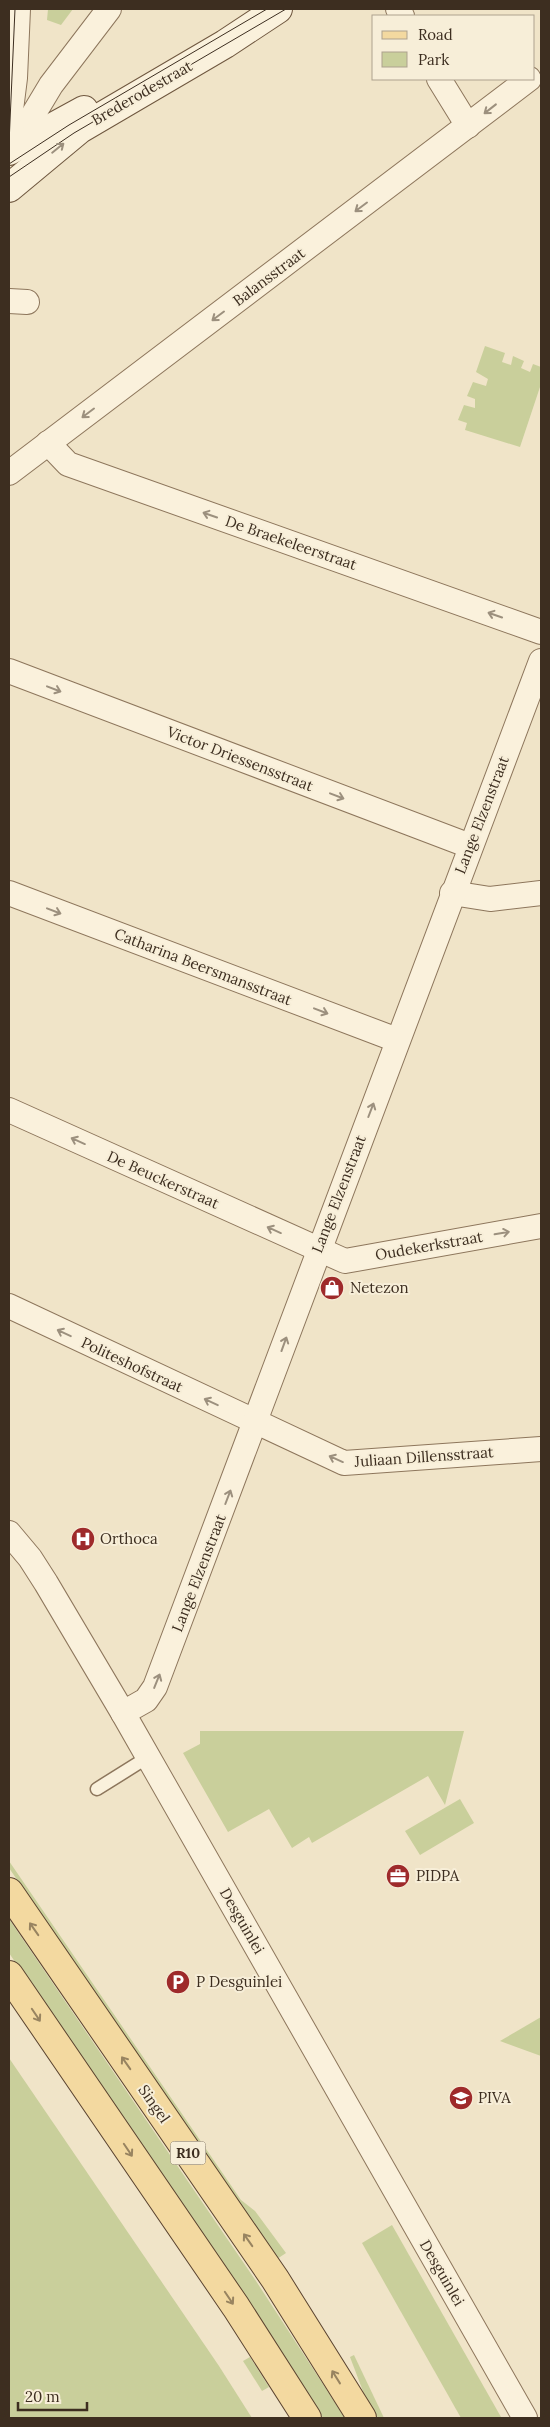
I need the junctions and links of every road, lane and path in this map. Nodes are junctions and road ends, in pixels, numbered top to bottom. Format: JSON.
{"nodes":[{"id":1,"x":18,"y":9,"type":"edge"},
{"id":2,"x":109,"y":9,"type":"edge"},
{"id":3,"x":270,"y":13,"type":"edge"},
{"id":4,"x":441,"y":80,"type":"edge"},
{"id":5,"x":528,"y":80,"type":"edge"},
{"id":6,"x":51,"y":85,"type":"junction"},
{"id":7,"x":468,"y":126,"type":"junction"},
{"id":8,"x":12,"y":148,"type":"edge"},
{"id":9,"x":48,"y":443,"type":"junction"},
{"id":10,"x":12,"y":465,"type":"edge"},
{"id":11,"x":541,"y":632,"type":"edge"},
{"id":12,"x":541,"y":661,"type":"edge"},
{"id":13,"x":9,"y":671,"type":"edge"},
{"id":14,"x":470,"y":846,"type":"junction"},
{"id":15,"x":541,"y":892,"type":"edge"},
{"id":16,"x":9,"y":893,"type":"edge"},
{"id":17,"x":452,"y":893,"type":"junction"},
{"id":18,"x":397,"y":1040,"type":"junction"},
{"id":19,"x":9,"y":1110,"type":"edge"},
{"id":20,"x":541,"y":1226,"type":"edge"},
{"id":21,"x":318,"y":1250,"type":"junction"},
{"id":22,"x":9,"y":1306,"type":"edge"},
{"id":23,"x":256,"y":1423,"type":"junction"},
{"id":24,"x":541,"y":1449,"type":"edge"},
{"id":25,"x":9,"y":1533,"type":"edge"},
{"id":26,"x":123,"y":1713,"type":"junction"},
{"id":27,"x":148,"y":1757,"type":"junction"},
{"id":28,"x":97,"y":1789,"type":"dead end"},
{"id":29,"x":9,"y":1892,"type":"edge"},
{"id":30,"x":9,"y":1975,"type":"edge"},
{"id":31,"x":307,"y":2418,"type":"edge"},
{"id":32,"x":362,"y":2418,"type":"edge"},
{"id":33,"x":525,"y":2418,"type":"edge"}],
"edges":[{"from":1,"to":8,"type":"street"},
{"from":2,"to":6,"type":"street"},
{"from":3,"to":8,"type":"street","name":"Brederodestraat"},
{"from":4,"to":7,"type":"street"},
{"from":5,"to":7,"type":"street","name":"Balansstraat","one_way":true},
{"from":6,"to":8,"type":"street"},
{"from":6,"to":8,"type":"street"},
{"from":7,"to":9,"type":"street","name":"Balansstraat","one_way":true},
{"from":9,"to":10,"type":"street","name":"Balansstraat"},
{"from":11,"to":9,"type":"street","name":"De Braekeleerstraat","one_way":true},
{"from":12,"to":14,"type":"street","name":"Lange Elzenstraat"},
{"from":13,"to":14,"type":"street","name":"Victor Driessensstraat","one_way":true},
{"from":14,"to":17,"type":"street","name":"Lange Elzenstraat"},
{"from":15,"to":17,"type":"street"},
{"from":16,"to":18,"type":"street","name":"Catharina Beersmansstraat","one_way":true},
{"from":17,"to":18,"type":"street","name":"Lange Elzenstraat"},
{"from":21,"to":18,"type":"street","name":"Lange Elzenstraat","one_way":true},
{"from":21,"to":19,"type":"street","name":"De Beuckerstraat","one_way":true},
{"from":21,"to":20,"type":"street","name":"Oudekerkstraat","one_way":true},
{"from":23,"to":21,"type":"street","name":"Lange Elzenstraat","one_way":true},
{"from":23,"to":22,"type":"street","name":"Politeshofstraat","one_way":true},
{"from":24,"to":23,"type":"street","name":"Juliaan Dillensstraat","one_way":true},
{"from":26,"to":23,"type":"street","name":"Lange Elzenstraat","one_way":true},
{"from":25,"to":26,"type":"street","name":"Desguinlei"},
{"from":26,"to":27,"type":"street","name":"Desguinlei"},
{"from":27,"to":28,"type":"lane"},
{"from":27,"to":33,"type":"street","name":"Desguinlei"},
{"from":32,"to":29,"type":"main road","name":"Singel","number":"R10","one_way":true},
{"from":30,"to":31,"type":"main road","one_way":true}]}
